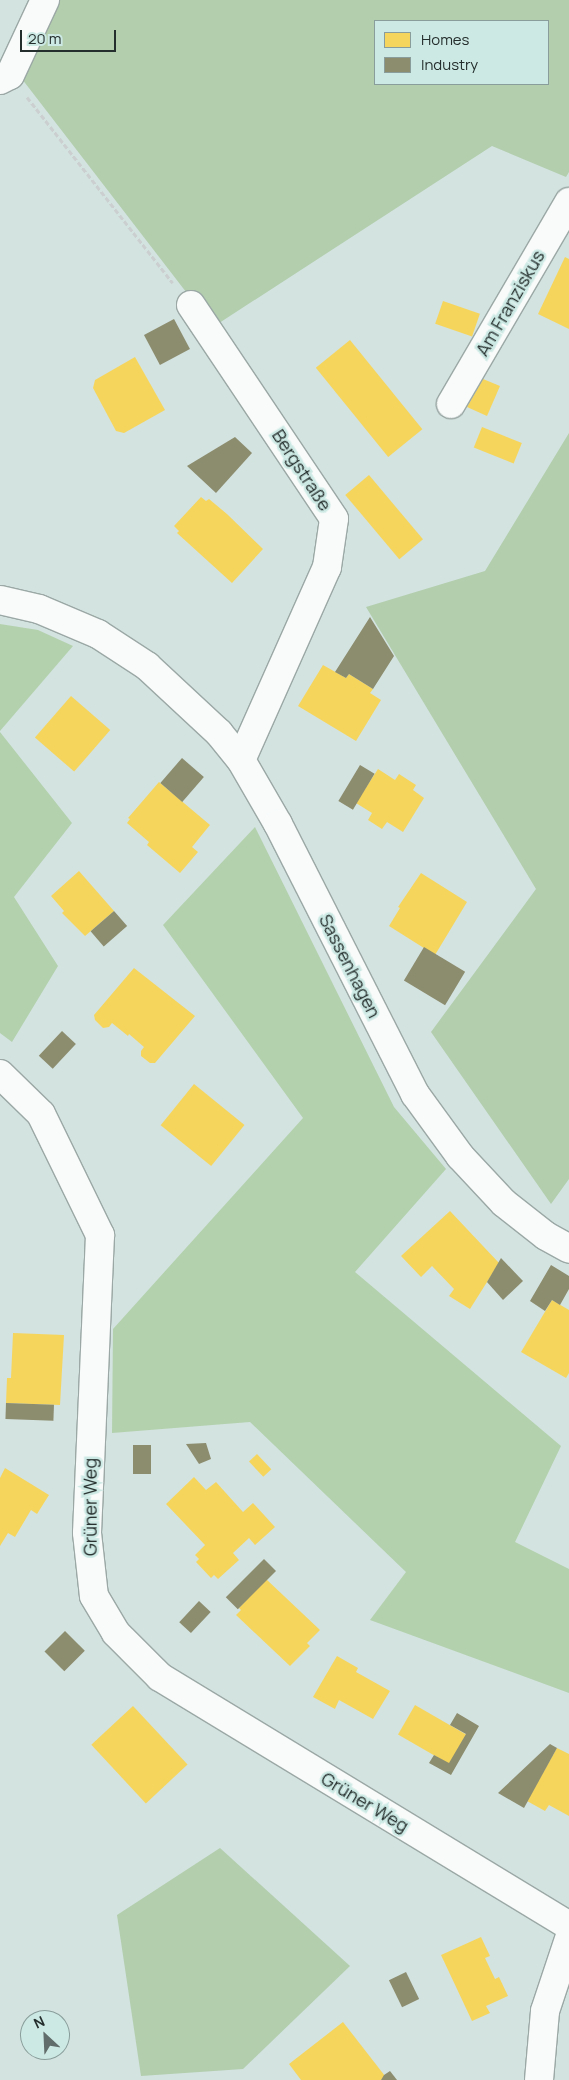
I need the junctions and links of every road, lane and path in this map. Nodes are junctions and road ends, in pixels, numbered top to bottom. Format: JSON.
{"nodes":[{"id":1,"x":45,"y":0,"type":"edge"},
{"id":2,"x":5,"y":77,"type":"edge"},
{"id":3,"x":569,"y":202,"type":"edge"},
{"id":4,"x":191,"y":305,"type":"joint"},
{"id":5,"x":451,"y":404,"type":"dead end"},
{"id":6,"x":0,"y":600,"type":"edge"},
{"id":7,"x":241,"y":760,"type":"junction"},
{"id":8,"x":0,"y":1074,"type":"edge"},
{"id":9,"x":569,"y":1250,"type":"edge"},
{"id":10,"x":569,"y":1926,"type":"edge"},
{"id":11,"x":569,"y":1939,"type":"edge"},
{"id":12,"x":538,"y":2080,"type":"edge"}],
"edges":[{"from":1,"to":2,"type":"street"},
{"from":2,"to":4,"type":"path"},
{"from":3,"to":5,"type":"street","name":"Am Franziskus"},
{"from":4,"to":7,"type":"street","name":"Bergstraße"},
{"from":6,"to":7,"type":"street","name":"Sassenhagen"},
{"from":7,"to":9,"type":"street","name":"Sassenhagen"},
{"from":8,"to":10,"type":"street","name":"Grüner Weg"},
{"from":11,"to":12,"type":"street"}]}
